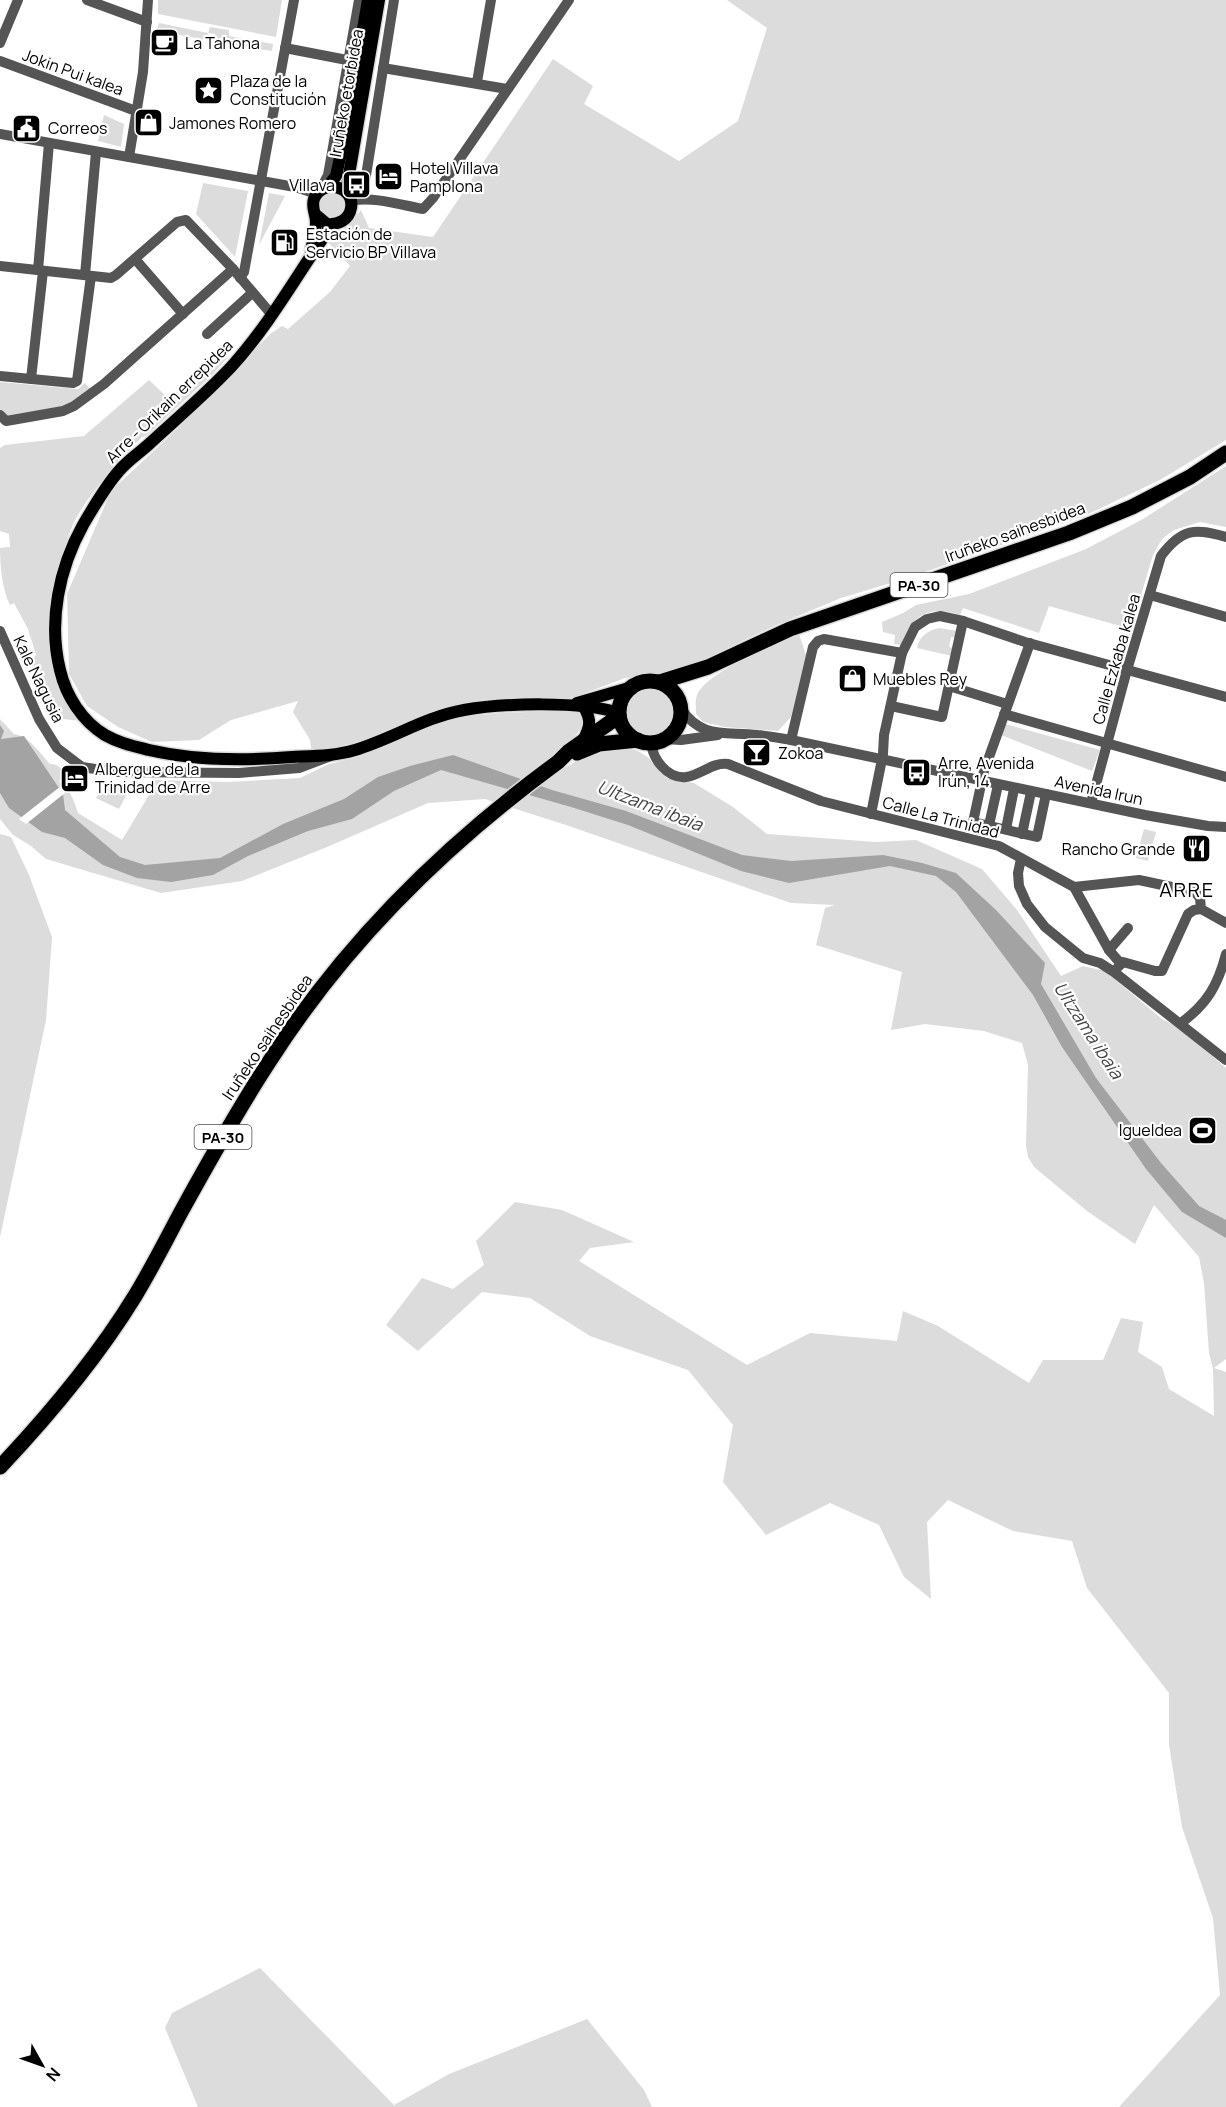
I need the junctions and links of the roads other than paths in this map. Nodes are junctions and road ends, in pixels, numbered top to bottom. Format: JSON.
{"nodes":[{"id":1,"x":18,"y":0,"type":"edge"},
{"id":2,"x":87,"y":0,"type":"edge"},
{"id":3,"x":148,"y":0,"type":"edge"},
{"id":4,"x":294,"y":0,"type":"edge"},
{"id":5,"x":359,"y":0,"type":"edge"},
{"id":6,"x":369,"y":0,"type":"edge"},
{"id":7,"x":380,"y":0,"type":"edge"},
{"id":8,"x":394,"y":0,"type":"edge"},
{"id":9,"x":491,"y":0,"type":"edge"},
{"id":10,"x":569,"y":0,"type":"edge"},
{"id":11,"x":147,"y":22,"type":"junction"},
{"id":12,"x":0,"y":43,"type":"edge"},
{"id":13,"x":285,"y":48,"type":"junction"},
{"id":14,"x":347,"y":60,"type":"junction"},
{"id":15,"x":0,"y":61,"type":"edge"},
{"id":16,"x":383,"y":68,"type":"junction"},
{"id":17,"x":477,"y":82,"type":"junction"},
{"id":18,"x":507,"y":89,"type":"junction"},
{"id":19,"x":136,"y":111,"type":"junction"},
{"id":20,"x":0,"y":134,"type":"edge"},
{"id":21,"x":49,"y":143,"type":"junction"},
{"id":22,"x":96,"y":152,"type":"junction"},
{"id":23,"x":129,"y":157,"type":"junction"},
{"id":24,"x":261,"y":181,"type":"junction"},
{"id":25,"x":295,"y":187,"type":"junction"},
{"id":26,"x":322,"y":190,"type":"junction"},
{"id":27,"x":349,"y":197,"type":"junction"},
{"id":28,"x":314,"y":212,"type":"junction"},
{"id":29,"x":332,"y":225,"type":"junction"},
{"id":30,"x":311,"y":254,"type":"junction"},
{"id":31,"x":135,"y":259,"type":"junction"},
{"id":32,"x":0,"y":266,"type":"edge"},
{"id":33,"x":40,"y":271,"type":"junction"},
{"id":34,"x":237,"y":274,"type":"junction"},
{"id":35,"x":88,"y":275,"type":"junction"},
{"id":36,"x":252,"y":293,"type":"junction"},
{"id":37,"x":183,"y":314,"type":"junction"},
{"id":38,"x":272,"y":315,"type":"junction"},
{"id":39,"x":207,"y":334,"type":"dead end"},
{"id":40,"x":0,"y":376,"type":"edge"},
{"id":41,"x":30,"y":379,"type":"junction"},
{"id":42,"x":0,"y":415,"type":"edge"},
{"id":43,"x":1226,"y":453,"type":"edge"},
{"id":44,"x":1226,"y":537,"type":"edge"},
{"id":45,"x":1150,"y":596,"type":"junction"},
{"id":46,"x":1226,"y":617,"type":"edge"},
{"id":47,"x":963,"y":621,"type":"junction"},
{"id":48,"x":0,"y":632,"type":"edge"},
{"id":49,"x":1030,"y":643,"type":"junction"},
{"id":50,"x":902,"y":653,"type":"junction"},
{"id":51,"x":708,"y":667,"type":"junction"},
{"id":52,"x":1127,"y":670,"type":"junction"},
{"id":53,"x":660,"y":682,"type":"junction"},
{"id":54,"x":949,"y":687,"type":"junction"},
{"id":55,"x":629,"y":688,"type":"junction"},
{"id":56,"x":1226,"y":697,"type":"edge"},
{"id":57,"x":680,"y":704,"type":"junction"},
{"id":58,"x":568,"y":706,"type":"junction"},
{"id":59,"x":893,"y":706,"type":"junction"},
{"id":60,"x":585,"y":707,"type":"junction"},
{"id":61,"x":1005,"y":707,"type":"junction"},
{"id":62,"x":619,"y":715,"type":"junction"},
{"id":63,"x":724,"y":733,"type":"junction"},
{"id":64,"x":791,"y":740,"type":"junction"},
{"id":65,"x":583,"y":741,"type":"junction"},
{"id":66,"x":651,"y":741,"type":"junction"},
{"id":67,"x":1107,"y":743,"type":"junction"},
{"id":68,"x":333,"y":754,"type":"junction"},
{"id":69,"x":882,"y":761,"type":"junction"},
{"id":70,"x":553,"y":766,"type":"junction"},
{"id":71,"x":1226,"y":777,"type":"edge"},
{"id":72,"x":981,"y":781,"type":"junction"},
{"id":73,"x":998,"y":785,"type":"junction"},
{"id":74,"x":1014,"y":789,"type":"junction"},
{"id":75,"x":1031,"y":792,"type":"junction"},
{"id":76,"x":1046,"y":794,"type":"junction"},
{"id":77,"x":1092,"y":803,"type":"junction"},
{"id":78,"x":871,"y":814,"type":"junction"},
{"id":79,"x":989,"y":825,"type":"junction"},
{"id":80,"x":1226,"y":827,"type":"edge"},
{"id":81,"x":1006,"y":829,"type":"junction"},
{"id":82,"x":1022,"y":834,"type":"junction"},
{"id":83,"x":1021,"y":859,"type":"junction"},
{"id":84,"x":1074,"y":887,"type":"junction"},
{"id":85,"x":1201,"y":909,"type":"junction"},
{"id":86,"x":1226,"y":923,"type":"edge"},
{"id":87,"x":1128,"y":928,"type":"dead end"},
{"id":88,"x":1109,"y":950,"type":"junction"},
{"id":89,"x":1226,"y":954,"type":"edge"},
{"id":90,"x":1118,"y":968,"type":"junction"},
{"id":91,"x":1181,"y":1023,"type":"junction"},
{"id":92,"x":1226,"y":1044,"type":"edge"},
{"id":93,"x":1223,"y":1057,"type":"edge"},
{"id":94,"x":0,"y":1467,"type":"edge"}],
"edges":[{"from":1,"to":12,"type":"street"},
{"from":2,"to":11,"type":"street"},
{"from":3,"to":11,"type":"street"},
{"from":4,"to":13,"type":"street"},
{"from":5,"to":14,"type":"street","name":"Iruñeko etorbidea"},
{"from":6,"to":26,"type":"main road","name":"Iruñeko etorbidea"},
{"from":7,"to":27,"type":"main road","name":"Iruñeko etorbidea"},
{"from":8,"to":16,"type":"street"},
{"from":9,"to":17,"type":"street"},
{"from":10,"to":18,"type":"street"},
{"from":11,"to":19,"type":"street"},
{"from":13,"to":14,"type":"street"},
{"from":13,"to":24,"type":"street"},
{"from":14,"to":26,"type":"street","name":"Iruñeko etorbidea"},
{"from":15,"to":19,"type":"street","name":"Jokin Pui kalea"},
{"from":16,"to":17,"type":"street"},
{"from":16,"to":27,"type":"street"},
{"from":17,"to":18,"type":"street"},
{"from":18,"to":27,"type":"street"},
{"from":19,"to":23,"type":"street"},
{"from":20,"to":21,"type":"street"},
{"from":21,"to":22,"type":"street"},
{"from":21,"to":33,"type":"street"},
{"from":22,"to":23,"type":"street"},
{"from":22,"to":35,"type":"street"},
{"from":23,"to":24,"type":"street"},
{"from":24,"to":25,"type":"street"},
{"from":24,"to":34,"type":"street"},
{"from":25,"to":26,"type":"street"},
{"from":25,"to":28,"type":"street"},
{"from":26,"to":27,"type":"main road"},
{"from":26,"to":28,"type":"main road"},
{"from":27,"to":29,"type":"main road"},
{"from":28,"to":29,"type":"main road"},
{"from":28,"to":30,"type":"main road"},
{"from":29,"to":30,"type":"main road","name":"Arre - Orikain errepidea"},
{"from":30,"to":38,"type":"main road","name":"Arre - Orikain errepidea"},
{"from":31,"to":34,"type":"street"},
{"from":31,"to":35,"type":"street"},
{"from":31,"to":37,"type":"street"},
{"from":32,"to":33,"type":"street"},
{"from":33,"to":35,"type":"street"},
{"from":33,"to":41,"type":"street"},
{"from":34,"to":36,"type":"street"},
{"from":34,"to":37,"type":"street"},
{"from":35,"to":41,"type":"street"},
{"from":36,"to":38,"type":"street"},
{"from":36,"to":39,"type":"street"},
{"from":37,"to":42,"type":"street"},
{"from":38,"to":68,"type":"main road","name":"Arre - Orikain errepidea"},
{"from":40,"to":41,"type":"street"},
{"from":43,"to":51,"type":"highway","name":"Iruñeko saihesbidea","number":"PA-30"},
{"from":44,"to":45,"type":"street","name":"Calle Ezkaba kalea"},
{"from":45,"to":46,"type":"street"},
{"from":45,"to":52,"type":"street","name":"Calle Ezkaba kalea"},
{"from":47,"to":49,"type":"street"},
{"from":47,"to":50,"type":"street"},
{"from":47,"to":54,"type":"street"},
{"from":48,"to":68,"type":"street","name":"Kale Nagusia"},
{"from":49,"to":52,"type":"street"},
{"from":49,"to":61,"type":"street"},
{"from":50,"to":59,"type":"street"},
{"from":50,"to":64,"type":"street"},
{"from":51,"to":53,"type":"highway","name":"Iruñeko saihesbidea","number":"PA-30"},
{"from":51,"to":57,"type":"highway","name":"Iruñeko saihesbidea","number":"PA-30"},
{"from":52,"to":56,"type":"street"},
{"from":52,"to":67,"type":"street","name":"Calle Ezkaba kalea"},
{"from":53,"to":55,"type":"highway","number":"PA-30"},
{"from":53,"to":57,"type":"highway"},
{"from":54,"to":59,"type":"street"},
{"from":54,"to":61,"type":"street"},
{"from":55,"to":58,"type":"main road","name":"Arre - Orikain errepidea"},
{"from":55,"to":62,"type":"highway"},
{"from":57,"to":63,"type":"street"},
{"from":57,"to":66,"type":"highway","number":"PA-30"},
{"from":58,"to":60,"type":"main road","name":"Arre - Orikain errepidea"},
{"from":58,"to":68,"type":"main road","name":"Arre - Orikain errepidea"},
{"from":59,"to":69,"type":"street"},
{"from":60,"to":62,"type":"main road","name":"Arre - Orikain errepidea"},
{"from":60,"to":65,"type":"main road"},
{"from":61,"to":67,"type":"street"},
{"from":61,"to":72,"type":"street"},
{"from":62,"to":65,"type":"highway","name":"Iruñeko saihesbidea","number":"PA-30"},
{"from":62,"to":66,"type":"highway"},
{"from":63,"to":64,"type":"street"},
{"from":63,"to":66,"type":"street"},
{"from":64,"to":69,"type":"street","name":"Avenida Irun"},
{"from":65,"to":70,"type":"highway","name":"Iruñeko saihesbidea","number":"PA-30"},
{"from":66,"to":70,"type":"highway","name":"Iruñeko saihesbidea","number":"PA-30"},
{"from":66,"to":78,"type":"street","name":"Calle La Trinidad"},
{"from":67,"to":71,"type":"street"},
{"from":67,"to":77,"type":"street","name":"Calle Ezkaba kalea"},
{"from":69,"to":72,"type":"street","name":"Avenida Irun"},
{"from":69,"to":78,"type":"street"},
{"from":70,"to":94,"type":"highway","name":"Iruñeko saihesbidea","number":"PA-30"},
{"from":72,"to":73,"type":"street","name":"Avenida Irun"},
{"from":72,"to":79,"type":"street"},
{"from":73,"to":74,"type":"street","name":"Avenida Irun"},
{"from":73,"to":79,"type":"street"},
{"from":74,"to":75,"type":"street","name":"Avenida Irun"},
{"from":74,"to":81,"type":"street"},
{"from":75,"to":76,"type":"street","name":"Avenida Irun"},
{"from":75,"to":82,"type":"street"},
{"from":76,"to":77,"type":"street","name":"Avenida Irun"},
{"from":76,"to":82,"type":"street"},
{"from":77,"to":80,"type":"street","name":"Avenida Irun"},
{"from":78,"to":83,"type":"street","name":"Calle La Trinidad"},
{"from":79,"to":81,"type":"street"},
{"from":81,"to":82,"type":"street"},
{"from":83,"to":84,"type":"street","name":"Calle La Trinidad"},
{"from":83,"to":90,"type":"street"},
{"from":84,"to":85,"type":"street"},
{"from":84,"to":88,"type":"street"},
{"from":85,"to":86,"type":"street"},
{"from":85,"to":90,"type":"street"},
{"from":87,"to":88,"type":"street"},
{"from":88,"to":90,"type":"street"},
{"from":89,"to":91,"type":"street"},
{"from":90,"to":91,"type":"street"},
{"from":91,"to":93,"type":"street"},
{"from":92,"to":93,"type":"street"}]}
